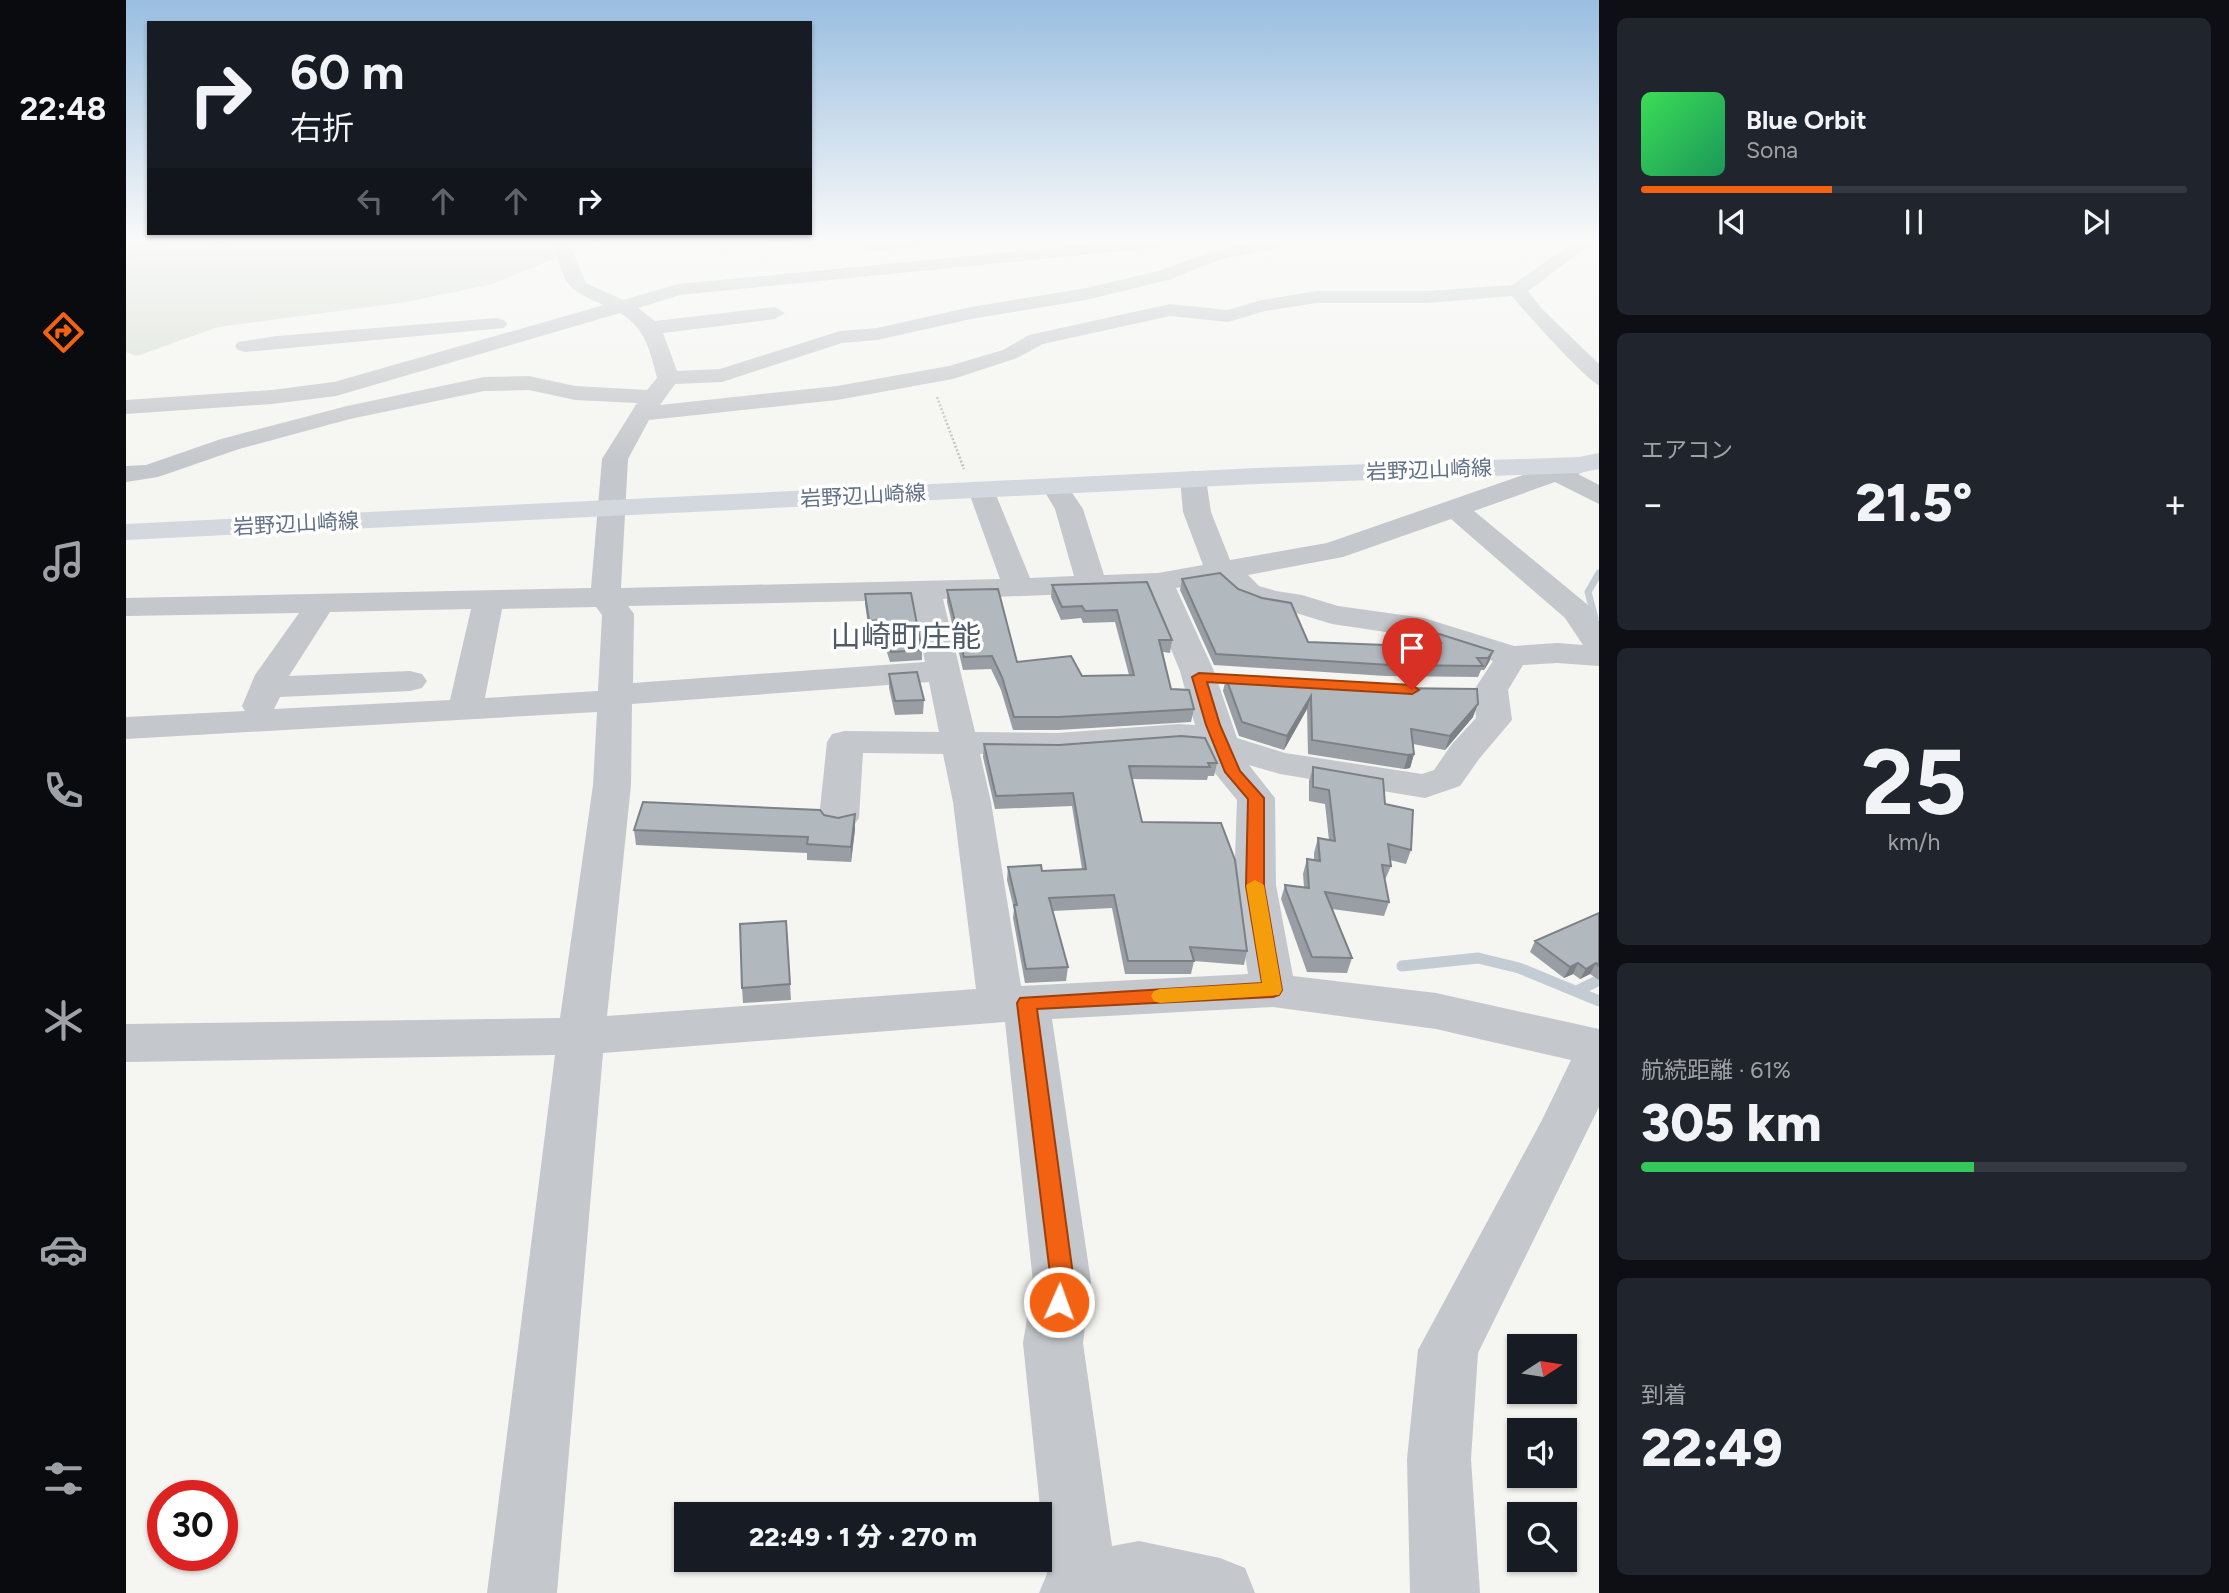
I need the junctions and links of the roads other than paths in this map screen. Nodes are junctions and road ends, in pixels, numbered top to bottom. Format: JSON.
{"nodes":[{"id":1,"x":530,"y":315,"type":"edge"},
{"id":2,"x":639,"y":315,"type":"edge"},
{"id":3,"x":756,"y":315,"type":"edge"},
{"id":4,"x":961,"y":315,"type":"edge"},
{"id":5,"x":1145,"y":315,"type":"edge"},
{"id":6,"x":1538,"y":315,"type":"edge"},
{"id":7,"x":593,"y":316,"type":"edge"},
{"id":8,"x":365,"y":317,"type":"dead end"},
{"id":9,"x":651,"y":328,"type":"junction"},
{"id":10,"x":427,"y":333,"type":"junction"},
{"id":11,"x":354,"y":358,"type":"junction"},
{"id":12,"x":430,"y":363,"type":"junction"},
{"id":13,"x":1599,"y":377,"type":"edge"},
{"id":14,"x":668,"y":378,"type":"junction"},
{"id":15,"x":228,"y":400,"type":"junction"},
{"id":16,"x":647,"y":406,"type":"junction"},
{"id":17,"x":126,"y":407,"type":"edge"},
{"id":18,"x":219,"y":448,"type":"junction"},
{"id":19,"x":1578,"y":466,"type":"edge"},
{"id":20,"x":138,"y":473,"type":"edge"},
{"id":21,"x":1194,"y":480,"type":"junction"},
{"id":22,"x":126,"y":486,"type":"edge"},
{"id":23,"x":1055,"y":486,"type":"junction"},
{"id":24,"x":976,"y":491,"type":"junction"},
{"id":25,"x":1599,"y":496,"type":"edge"},
{"id":26,"x":1454,"y":508,"type":"junction"},
{"id":27,"x":610,"y":509,"type":"junction"},
{"id":28,"x":126,"y":532,"type":"edge"},
{"id":29,"x":1223,"y":572,"type":"junction"},
{"id":30,"x":1158,"y":582,"type":"junction"},
{"id":31,"x":1092,"y":586,"type":"junction"},
{"id":32,"x":1019,"y":589,"type":"junction"},
{"id":33,"x":926,"y":592,"type":"junction"},
{"id":34,"x":606,"y":598,"type":"junction"},
{"id":35,"x":488,"y":600,"type":"junction"},
{"id":36,"x":321,"y":603,"type":"junction"},
{"id":37,"x":126,"y":607,"type":"edge"},
{"id":38,"x":1599,"y":645,"type":"edge"},
{"id":39,"x":1512,"y":656,"type":"junction"},
{"id":40,"x":1599,"y":656,"type":"edge"},
{"id":41,"x":943,"y":671,"type":"junction"},
{"id":42,"x":410,"y":681,"type":"dead end"},
{"id":43,"x":615,"y":698,"type":"junction"},
{"id":44,"x":261,"y":703,"type":"junction"},
{"id":45,"x":466,"y":708,"type":"junction"},
{"id":46,"x":126,"y":728,"type":"edge"},
{"id":47,"x":1220,"y":741,"type":"junction"},
{"id":48,"x":959,"y":743,"type":"junction"},
{"id":49,"x":839,"y":818,"type":"edge"},
{"id":50,"x":1273,"y":990,"type":"junction"},
{"id":51,"x":1014,"y":1004,"type":"junction"},
{"id":52,"x":581,"y":1036,"type":"junction"},
{"id":53,"x":126,"y":1043,"type":"edge"},
{"id":54,"x":1599,"y":1051,"type":"edge"},
{"id":55,"x":1079,"y":1590,"type":"edge"},
{"id":56,"x":522,"y":1593,"type":"edge"},
{"id":57,"x":1220,"y":1593,"type":"edge"},
{"id":58,"x":1445,"y":1593,"type":"edge"}],
"edges":[{"from":1,"to":10,"type":"street"},
{"from":2,"to":9,"type":"street"},
{"from":3,"to":9,"type":"street"},
{"from":4,"to":14,"type":"street"},
{"from":5,"to":16,"type":"street"},
{"from":6,"to":13,"type":"street"},
{"from":7,"to":12,"type":"street"},
{"from":8,"to":11,"type":"street"},
{"from":9,"to":14,"type":"street"},
{"from":10,"to":11,"type":"street"},
{"from":10,"to":12,"type":"street"},
{"from":11,"to":12,"type":"street"},
{"from":11,"to":15,"type":"street"},
{"from":11,"to":15,"type":"street"},
{"from":14,"to":16,"type":"street"},
{"from":15,"to":17,"type":"street"},
{"from":15,"to":18,"type":"street"},
{"from":16,"to":18,"type":"street"},
{"from":16,"to":27,"type":"street"},
{"from":18,"to":20,"type":"street"},
{"from":19,"to":21,"type":"main road","name":"岩野辺山崎線"},
{"from":19,"to":25,"type":"street"},
{"from":19,"to":26,"type":"street"},
{"from":20,"to":22,"type":"street"},
{"from":21,"to":23,"type":"main road","name":"岩野辺山崎線"},
{"from":21,"to":29,"type":"street"},
{"from":23,"to":24,"type":"main road","name":"岩野辺山崎線"},
{"from":23,"to":31,"type":"street"},
{"from":24,"to":27,"type":"main road","name":"岩野辺山崎線"},
{"from":24,"to":32,"type":"street"},
{"from":26,"to":29,"type":"street"},
{"from":26,"to":38,"type":"street"},
{"from":27,"to":28,"type":"main road","name":"岩野辺山崎線"},
{"from":27,"to":34,"type":"street"},
{"from":29,"to":30,"type":"street"},
{"from":29,"to":39,"type":"street"},
{"from":30,"to":31,"type":"street"},
{"from":30,"to":47,"type":"street"},
{"from":31,"to":32,"type":"street"},
{"from":32,"to":33,"type":"street"},
{"from":33,"to":34,"type":"street"},
{"from":33,"to":41,"type":"street"},
{"from":34,"to":35,"type":"street"},
{"from":34,"to":43,"type":"street"},
{"from":35,"to":36,"type":"street"},
{"from":35,"to":45,"type":"street"},
{"from":36,"to":37,"type":"street"},
{"from":36,"to":44,"type":"street"},
{"from":39,"to":40,"type":"street"},
{"from":39,"to":47,"type":"street"},
{"from":41,"to":43,"type":"street"},
{"from":41,"to":48,"type":"street"},
{"from":42,"to":44,"type":"street"},
{"from":43,"to":45,"type":"street"},
{"from":43,"to":52,"type":"street"},
{"from":44,"to":45,"type":"street"},
{"from":44,"to":46,"type":"street"},
{"from":47,"to":48,"type":"street"},
{"from":47,"to":50,"type":"street"},
{"from":48,"to":49,"type":"street"},
{"from":48,"to":51,"type":"street"},
{"from":50,"to":51,"type":"street"},
{"from":50,"to":54,"type":"street"},
{"from":51,"to":52,"type":"street"},
{"from":51,"to":55,"type":"street"},
{"from":52,"to":53,"type":"street"},
{"from":52,"to":56,"type":"street"},
{"from":54,"to":58,"type":"street"},
{"from":55,"to":57,"type":"street"}]}
